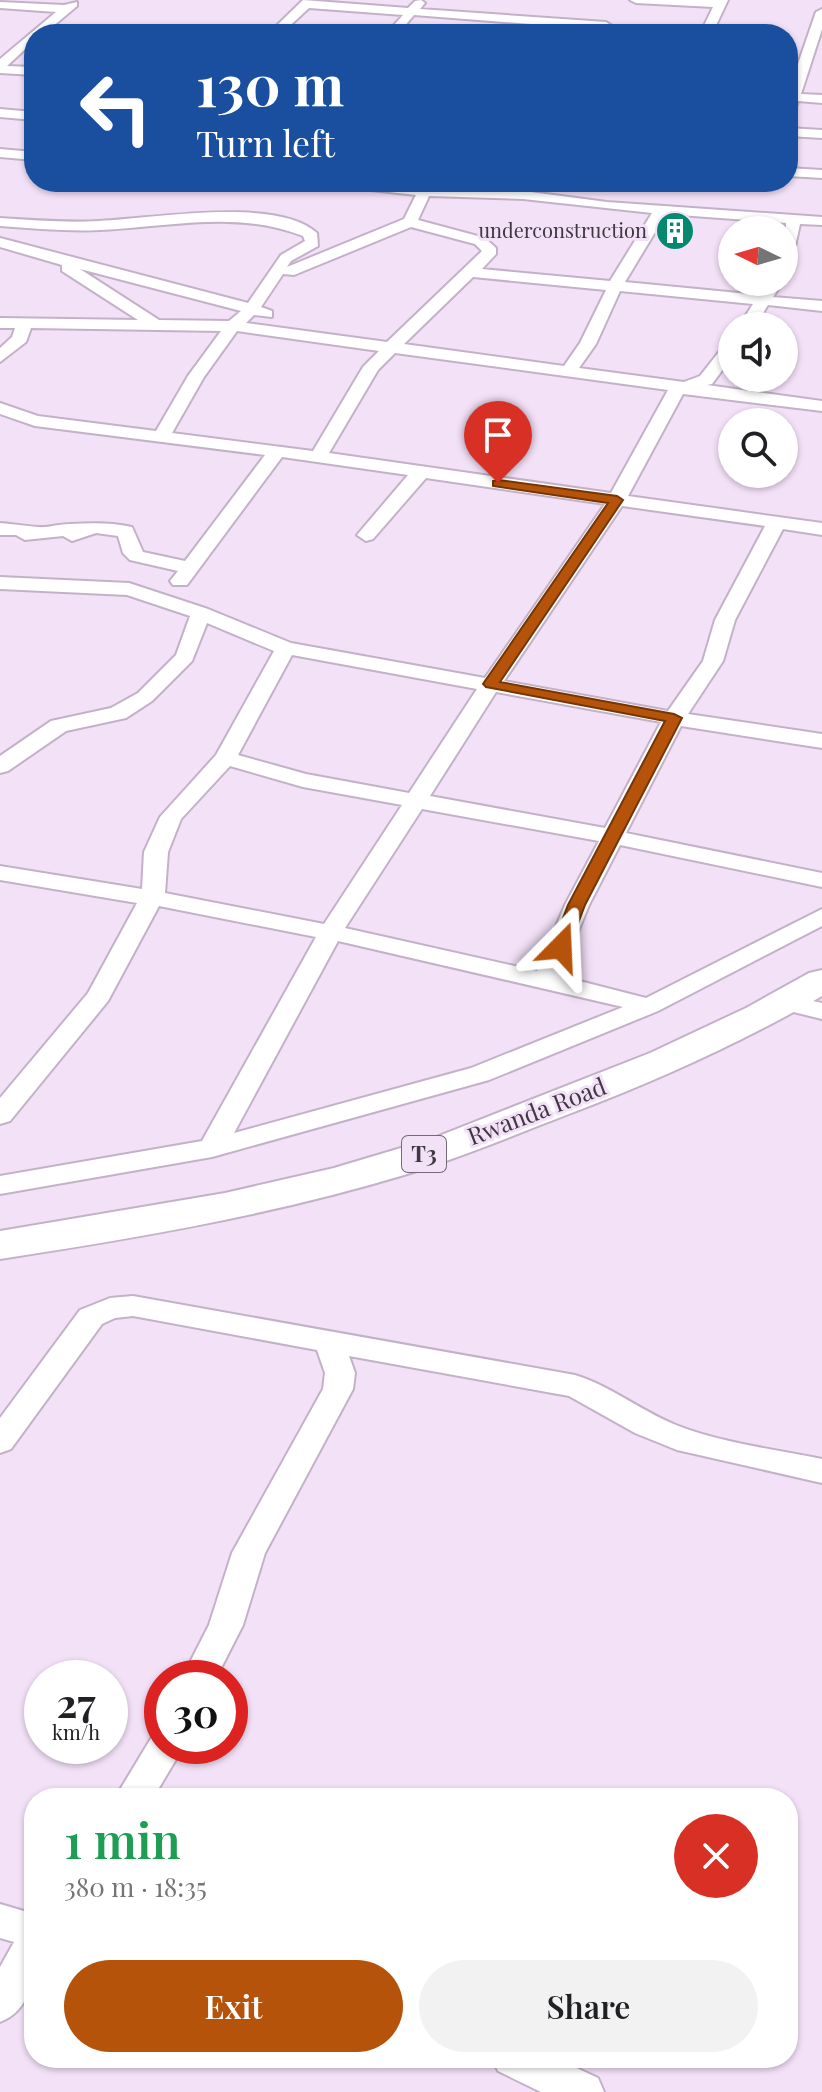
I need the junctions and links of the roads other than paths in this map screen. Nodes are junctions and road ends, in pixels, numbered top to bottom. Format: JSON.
{"nodes":[{"id":1,"x":78,"y":0,"type":"edge"},
{"id":2,"x":422,"y":0,"type":"edge"},
{"id":3,"x":636,"y":0,"type":"edge"},
{"id":4,"x":308,"y":2,"type":"edge"},
{"id":5,"x":721,"y":2,"type":"edge"},
{"id":6,"x":0,"y":5,"type":"edge"},
{"id":7,"x":67,"y":9,"type":"junction"},
{"id":8,"x":411,"y":12,"type":"junction"},
{"id":9,"x":822,"y":12,"type":"edge"},
{"id":10,"x":614,"y":13,"type":"dead end"},
{"id":11,"x":511,"y":19,"type":"junction"},
{"id":12,"x":48,"y":24,"type":"edge"},
{"id":13,"x":285,"y":24,"type":"edge"},
{"id":14,"x":401,"y":24,"type":"edge"},
{"id":15,"x":508,"y":24,"type":"edge"},
{"id":16,"x":553,"y":24,"type":"edge"},
{"id":17,"x":608,"y":24,"type":"edge"},
{"id":18,"x":711,"y":24,"type":"edge"},
{"id":19,"x":24,"y":45,"type":"edge"},
{"id":20,"x":0,"y":67,"type":"edge"},
{"id":21,"x":24,"y":70,"type":"edge"},
{"id":22,"x":798,"y":82,"type":"edge"},
{"id":23,"x":798,"y":97,"type":"edge"},
{"id":24,"x":822,"y":99,"type":"edge"},
{"id":25,"x":0,"y":113,"type":"edge"},
{"id":26,"x":24,"y":115,"type":"edge"},
{"id":27,"x":798,"y":133,"type":"edge"},
{"id":28,"x":822,"y":134,"type":"edge"},
{"id":29,"x":0,"y":153,"type":"edge"},
{"id":30,"x":24,"y":155,"type":"edge"},
{"id":31,"x":798,"y":173,"type":"edge"},
{"id":32,"x":822,"y":174,"type":"edge"},
{"id":33,"x":424,"y":192,"type":"edge"},
{"id":34,"x":487,"y":192,"type":"edge"},
{"id":35,"x":662,"y":209,"type":"junction"},
{"id":36,"x":754,"y":216,"type":"edge"},
{"id":37,"x":798,"y":219,"type":"edge"},
{"id":38,"x":822,"y":221,"type":"edge"},
{"id":39,"x":0,"y":222,"type":"edge"},
{"id":40,"x":410,"y":222,"type":"junction"},
{"id":41,"x":0,"y":242,"type":"edge"},
{"id":42,"x":56,"y":259,"type":"junction"},
{"id":43,"x":470,"y":272,"type":"junction"},
{"id":44,"x":274,"y":277,"type":"junction"},
{"id":45,"x":615,"y":286,"type":"junction"},
{"id":46,"x":211,"y":295,"type":"junction"},
{"id":47,"x":767,"y":296,"type":"edge"},
{"id":48,"x":764,"y":301,"type":"junction"},
{"id":49,"x":174,"y":303,"type":"dead end"},
{"id":50,"x":822,"y":306,"type":"edge"},
{"id":51,"x":252,"y":309,"type":"junction"},
{"id":52,"x":757,"y":312,"type":"edge"},
{"id":53,"x":156,"y":316,"type":"junction"},
{"id":54,"x":0,"y":323,"type":"edge"},
{"id":55,"x":24,"y":324,"type":"junction"},
{"id":56,"x":233,"y":326,"type":"junction"},
{"id":57,"x":325,"y":337,"type":"junction"},
{"id":58,"x":394,"y":346,"type":"junction"},
{"id":59,"x":0,"y":357,"type":"edge"},
{"id":60,"x":718,"y":364,"type":"edge"},
{"id":61,"x":569,"y":370,"type":"junction"},
{"id":62,"x":687,"y":387,"type":"junction"},
{"id":63,"x":822,"y":406,"type":"edge"},
{"id":64,"x":0,"y":408,"type":"edge"},
{"id":65,"x":162,"y":435,"type":"junction"},
{"id":66,"x":277,"y":451,"type":"junction"},
{"id":67,"x":318,"y":457,"type":"junction"},
{"id":68,"x":421,"y":472,"type":"junction"},
{"id":69,"x":617,"y":500,"type":"junction"},
{"id":70,"x":777,"y":522,"type":"junction"},
{"id":71,"x":0,"y":529,"type":"edge"},
{"id":72,"x":822,"y":529,"type":"edge"},
{"id":73,"x":366,"y":535,"type":"dead end"},
{"id":74,"x":190,"y":568,"type":"junction"},
{"id":75,"x":0,"y":583,"type":"edge"},
{"id":76,"x":166,"y":600,"type":"junction"},
{"id":77,"x":201,"y":613,"type":"junction"},
{"id":78,"x":286,"y":648,"type":"junction"},
{"id":79,"x":491,"y":684,"type":"junction"},
{"id":80,"x":674,"y":718,"type":"junction"},
{"id":81,"x":822,"y":741,"type":"edge"},
{"id":82,"x":225,"y":758,"type":"junction"},
{"id":83,"x":0,"y":766,"type":"edge"},
{"id":84,"x":417,"y":802,"type":"junction"},
{"id":85,"x":614,"y":837,"type":"junction"},
{"id":86,"x":0,"y":873,"type":"edge"},
{"id":87,"x":822,"y":880,"type":"edge"},
{"id":88,"x":153,"y":896,"type":"junction"},
{"id":89,"x":822,"y":916,"type":"edge"},
{"id":90,"x":330,"y":933,"type":"junction"},
{"id":91,"x":546,"y":979,"type":"junction"},
{"id":92,"x":822,"y":981,"type":"edge"},
{"id":93,"x":649,"y":1006,"type":"junction"},
{"id":94,"x":804,"y":1007,"type":"edge"},
{"id":95,"x":0,"y":1115,"type":"edge"},
{"id":96,"x":212,"y":1148,"type":"junction"},
{"id":97,"x":0,"y":1185,"type":"edge"},
{"id":98,"x":0,"y":1245,"type":"edge"},
{"id":99,"x":329,"y":1341,"type":"junction"},
{"id":100,"x":0,"y":1441,"type":"edge"},
{"id":101,"x":822,"y":1471,"type":"edge"},
{"id":102,"x":208,"y":1660,"type":"edge"},
{"id":103,"x":155,"y":1764,"type":"edge"},
{"id":104,"x":139,"y":1788,"type":"edge"},
{"id":105,"x":0,"y":1921,"type":"edge"},
{"id":106,"x":24,"y":1928,"type":"edge"},
{"id":107,"x":24,"y":1962,"type":"edge"},
{"id":108,"x":0,"y":2004,"type":"edge"},
{"id":109,"x":533,"y":2068,"type":"edge"},
{"id":110,"x":584,"y":2092,"type":"edge"}],
"edges":[{"from":1,"to":7,"type":"street"},
{"from":2,"to":8,"type":"street"},
{"from":3,"to":5,"type":"street"},
{"from":4,"to":8,"type":"street"},
{"from":4,"to":13,"type":"street"},
{"from":5,"to":18,"type":"street"},
{"from":6,"to":7,"type":"street"},
{"from":7,"to":12,"type":"street"},
{"from":8,"to":11,"type":"street"},
{"from":8,"to":14,"type":"street"},
{"from":9,"to":22,"type":"street"},
{"from":10,"to":17,"type":"street"},
{"from":11,"to":15,"type":"street"},
{"from":11,"to":16,"type":"street"},
{"from":19,"to":20,"type":"street"},
{"from":20,"to":21,"type":"street"},
{"from":23,"to":24,"type":"street"},
{"from":25,"to":26,"type":"street"},
{"from":27,"to":28,"type":"street"},
{"from":29,"to":30,"type":"street"},
{"from":31,"to":32,"type":"street"},
{"from":33,"to":40,"type":"street"},
{"from":34,"to":35,"type":"street"},
{"from":35,"to":36,"type":"street"},
{"from":35,"to":45,"type":"street"},
{"from":37,"to":38,"type":"street"},
{"from":39,"to":44,"type":"street"},
{"from":40,"to":43,"type":"street"},
{"from":40,"to":44,"type":"street"},
{"from":41,"to":42,"type":"street"},
{"from":42,"to":46,"type":"street"},
{"from":42,"to":53,"type":"street"},
{"from":43,"to":45,"type":"street"},
{"from":43,"to":58,"type":"street"},
{"from":44,"to":46,"type":"street"},
{"from":44,"to":51,"type":"street"},
{"from":45,"to":48,"type":"street"},
{"from":45,"to":61,"type":"street"},
{"from":46,"to":49,"type":"street"},
{"from":46,"to":51,"type":"street"},
{"from":47,"to":48,"type":"street"},
{"from":48,"to":50,"type":"street"},
{"from":48,"to":52,"type":"street"},
{"from":51,"to":56,"type":"street"},
{"from":51,"to":57,"type":"street"},
{"from":53,"to":55,"type":"street"},
{"from":53,"to":56,"type":"street"},
{"from":54,"to":55,"type":"street"},
{"from":55,"to":59,"type":"street"},
{"from":56,"to":57,"type":"street"},
{"from":56,"to":65,"type":"street"},
{"from":57,"to":58,"type":"street"},
{"from":58,"to":61,"type":"street"},
{"from":58,"to":67,"type":"street"},
{"from":60,"to":62,"type":"street"},
{"from":61,"to":62,"type":"street"},
{"from":62,"to":63,"type":"street"},
{"from":62,"to":69,"type":"street"},
{"from":64,"to":65,"type":"street"},
{"from":65,"to":66,"type":"street"},
{"from":66,"to":67,"type":"street"},
{"from":66,"to":74,"type":"street"},
{"from":67,"to":68,"type":"street"},
{"from":68,"to":69,"type":"street"},
{"from":68,"to":73,"type":"street"},
{"from":69,"to":70,"type":"street"},
{"from":69,"to":79,"type":"street"},
{"from":70,"to":72,"type":"street"},
{"from":70,"to":80,"type":"street"},
{"from":71,"to":74,"type":"street"},
{"from":74,"to":76,"type":"street"},
{"from":75,"to":76,"type":"street"},
{"from":76,"to":77,"type":"street"},
{"from":77,"to":78,"type":"street"},
{"from":77,"to":83,"type":"street"},
{"from":78,"to":79,"type":"street"},
{"from":78,"to":82,"type":"street"},
{"from":79,"to":80,"type":"street"},
{"from":79,"to":84,"type":"street"},
{"from":80,"to":81,"type":"street"},
{"from":80,"to":85,"type":"street"},
{"from":82,"to":84,"type":"street"},
{"from":82,"to":88,"type":"street"},
{"from":84,"to":85,"type":"street"},
{"from":84,"to":90,"type":"street"},
{"from":85,"to":87,"type":"street"},
{"from":85,"to":91,"type":"street"},
{"from":86,"to":88,"type":"street"},
{"from":88,"to":90,"type":"street"},
{"from":88,"to":95,"type":"street"},
{"from":89,"to":93,"type":"street"},
{"from":90,"to":91,"type":"street"},
{"from":90,"to":96,"type":"street"},
{"from":91,"to":93,"type":"street"},
{"from":92,"to":94,"type":"highway","name":"Rwanda Road","number":"T3"},
{"from":93,"to":96,"type":"street"},
{"from":94,"to":98,"type":"highway","name":"Rwanda Road","number":"T3"},
{"from":96,"to":97,"type":"street"},
{"from":99,"to":100,"type":"street"},
{"from":99,"to":101,"type":"street"},
{"from":99,"to":102,"type":"street"},
{"from":103,"to":104,"type":"street"},
{"from":105,"to":106,"type":"street"},
{"from":107,"to":108,"type":"street"},
{"from":109,"to":110,"type":"street"}]}
